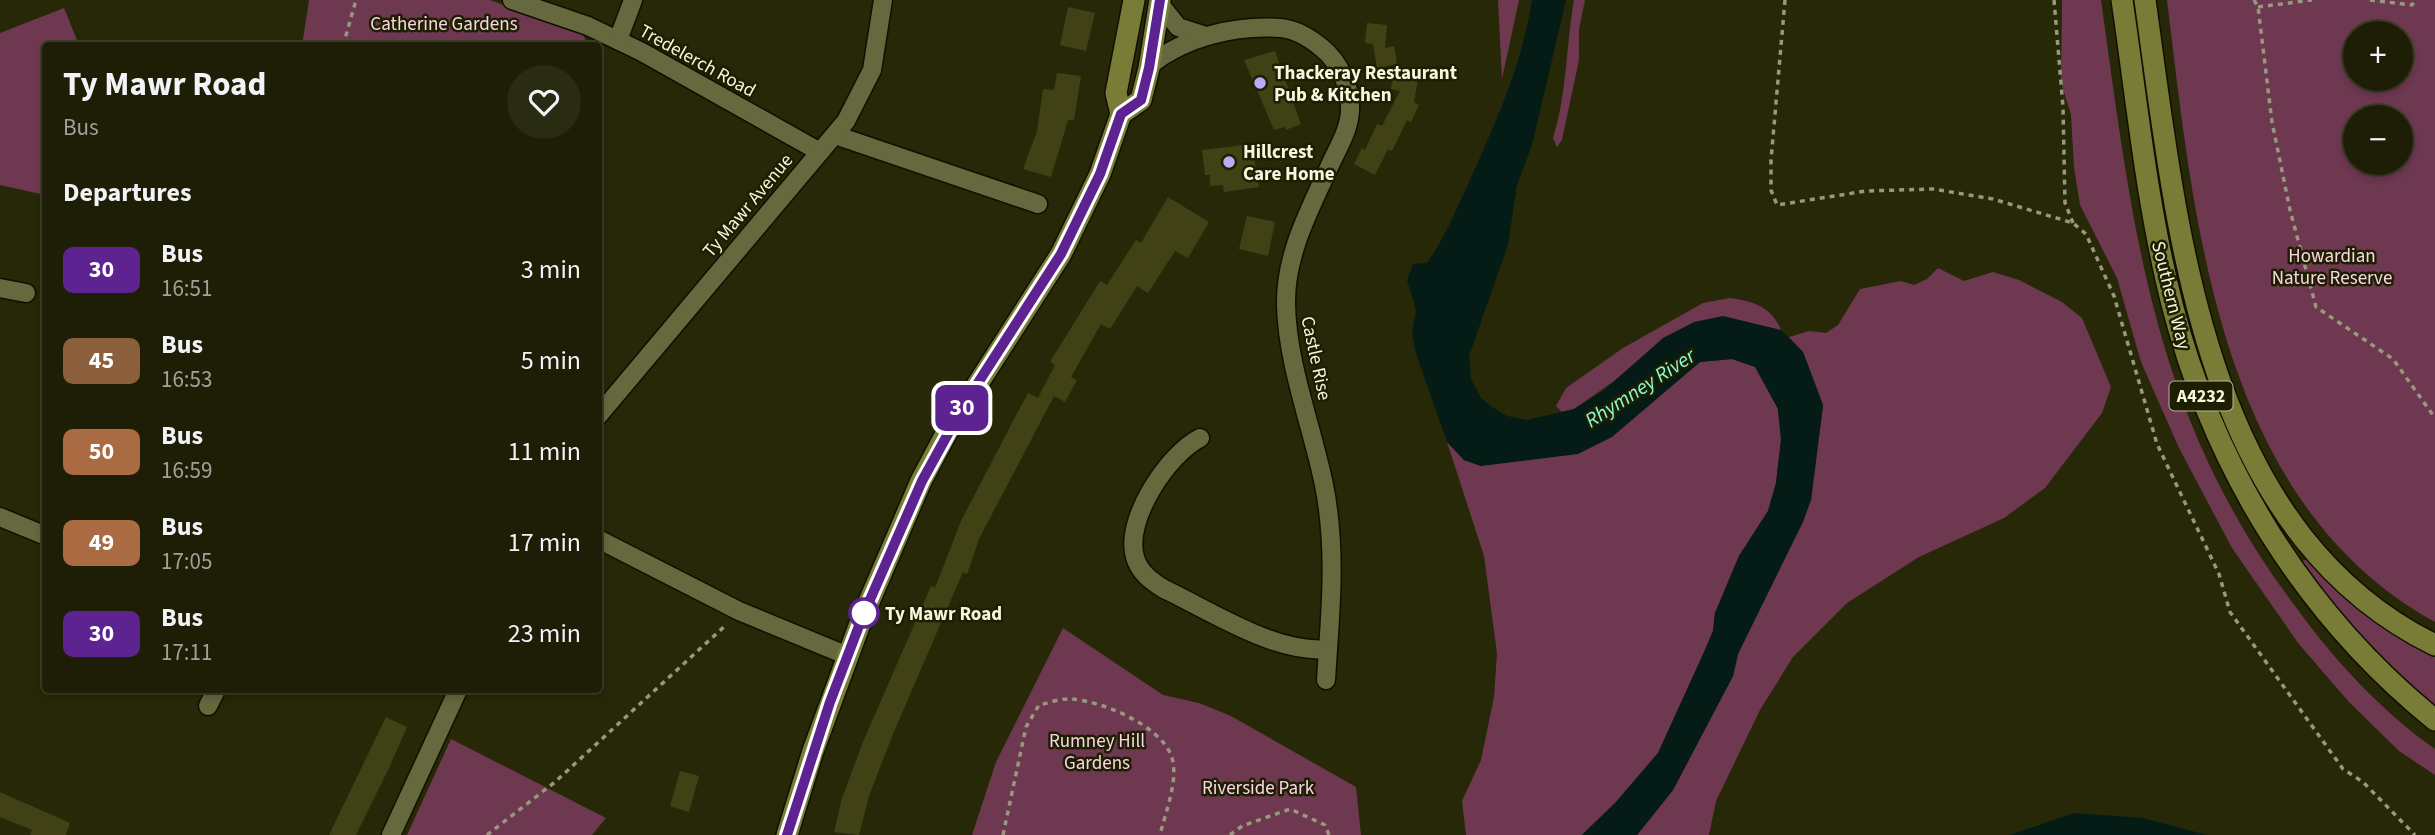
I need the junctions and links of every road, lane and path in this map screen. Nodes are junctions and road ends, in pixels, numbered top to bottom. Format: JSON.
{"nodes":[{"id":1,"x":356,"y":0,"type":"edge"},
{"id":2,"x":512,"y":0,"type":"edge"},
{"id":3,"x":634,"y":0,"type":"edge"},
{"id":4,"x":883,"y":0,"type":"edge"},
{"id":5,"x":1134,"y":0,"type":"edge"},
{"id":6,"x":1785,"y":0,"type":"edge"},
{"id":7,"x":2054,"y":0,"type":"edge"},
{"id":8,"x":2122,"y":0,"type":"edge"},
{"id":9,"x":2145,"y":0,"type":"edge"},
{"id":10,"x":2254,"y":0,"type":"edge"},
{"id":11,"x":2312,"y":0,"type":"edge"},
{"id":12,"x":2370,"y":0,"type":"edge"},
{"id":13,"x":2416,"y":0,"type":"edge"},
{"id":14,"x":1160,"y":1,"type":"edge"},
{"id":15,"x":2259,"y":7,"type":"junction"},
{"id":16,"x":1206,"y":36,"type":"junction"},
{"id":17,"x":608,"y":41,"type":"edge"},
{"id":18,"x":344,"y":42,"type":"edge"},
{"id":19,"x":1150,"y":65,"type":"junction"},
{"id":20,"x":1121,"y":114,"type":"junction"},
{"id":21,"x":835,"y":135,"type":"junction"},
{"id":22,"x":820,"y":152,"type":"junction"},
{"id":23,"x":1038,"y":204,"type":"dead end"},
{"id":24,"x":2073,"y":223,"type":"junction"},
{"id":25,"x":0,"y":288,"type":"edge"},
{"id":26,"x":26,"y":293,"type":"dead end"},
{"id":27,"x":602,"y":411,"type":"edge"},
{"id":28,"x":2435,"y":418,"type":"edge"},
{"id":29,"x":1200,"y":438,"type":"dead end"},
{"id":30,"x":0,"y":517,"type":"edge"},
{"id":31,"x":42,"y":534,"type":"edge"},
{"id":32,"x":602,"y":541,"type":"edge"},
{"id":33,"x":728,"y":623,"type":"dead end"},
{"id":34,"x":2435,"y":645,"type":"edge"},
{"id":35,"x":1328,"y":649,"type":"junction"},
{"id":36,"x":848,"y":656,"type":"junction"},
{"id":37,"x":1325,"y":680,"type":"dead end"},
{"id":38,"x":457,"y":693,"type":"edge"},
{"id":39,"x":2435,"y":720,"type":"edge"},
{"id":40,"x":391,"y":835,"type":"edge"},
{"id":41,"x":487,"y":835,"type":"edge"},
{"id":42,"x":787,"y":835,"type":"edge"},
{"id":43,"x":1003,"y":835,"type":"edge"},
{"id":44,"x":1160,"y":835,"type":"edge"},
{"id":45,"x":1230,"y":835,"type":"edge"},
{"id":46,"x":1329,"y":835,"type":"edge"},
{"id":47,"x":2415,"y":835,"type":"edge"}],
"edges":[{"from":1,"to":18,"type":"path"},
{"from":2,"to":17,"type":"street","name":"Tredelerch Road"},
{"from":3,"to":17,"type":"street"},
{"from":4,"to":21,"type":"street","name":"Ty Mawr Avenue"},
{"from":5,"to":20,"type":"main road"},
{"from":6,"to":24,"type":"path"},
{"from":7,"to":24,"type":"path"},
{"from":8,"to":39,"type":"main road","name":"Southern Way","number":"A4232"},
{"from":9,"to":34,"type":"main road","name":"Southern Way","number":"A4232"},
{"from":10,"to":15,"type":"path"},
{"from":11,"to":15,"type":"path"},
{"from":12,"to":13,"type":"path"},
{"from":14,"to":16,"type":"street"},
{"from":14,"to":19,"type":"main road"},
{"from":15,"to":28,"type":"path"},
{"from":16,"to":19,"type":"street","name":"Castle Rise"},
{"from":16,"to":35,"type":"street","name":"Castle Rise"},
{"from":17,"to":22,"type":"street","name":"Tredelerch Road"},
{"from":19,"to":20,"type":"main road"},
{"from":20,"to":36,"type":"main road"},
{"from":21,"to":22,"type":"street","name":"Ty Mawr Avenue"},
{"from":21,"to":23,"type":"street"},
{"from":22,"to":27,"type":"street","name":"Ty Mawr Avenue"},
{"from":24,"to":47,"type":"path"},
{"from":25,"to":26,"type":"street"},
{"from":29,"to":35,"type":"street"},
{"from":30,"to":31,"type":"street"},
{"from":32,"to":36,"type":"street"},
{"from":33,"to":41,"type":"path"},
{"from":35,"to":37,"type":"street","name":"Castle Rise"},
{"from":36,"to":42,"type":"main road"},
{"from":38,"to":40,"type":"street"},
{"from":43,"to":44,"type":"path"},
{"from":45,"to":46,"type":"path"}]}
